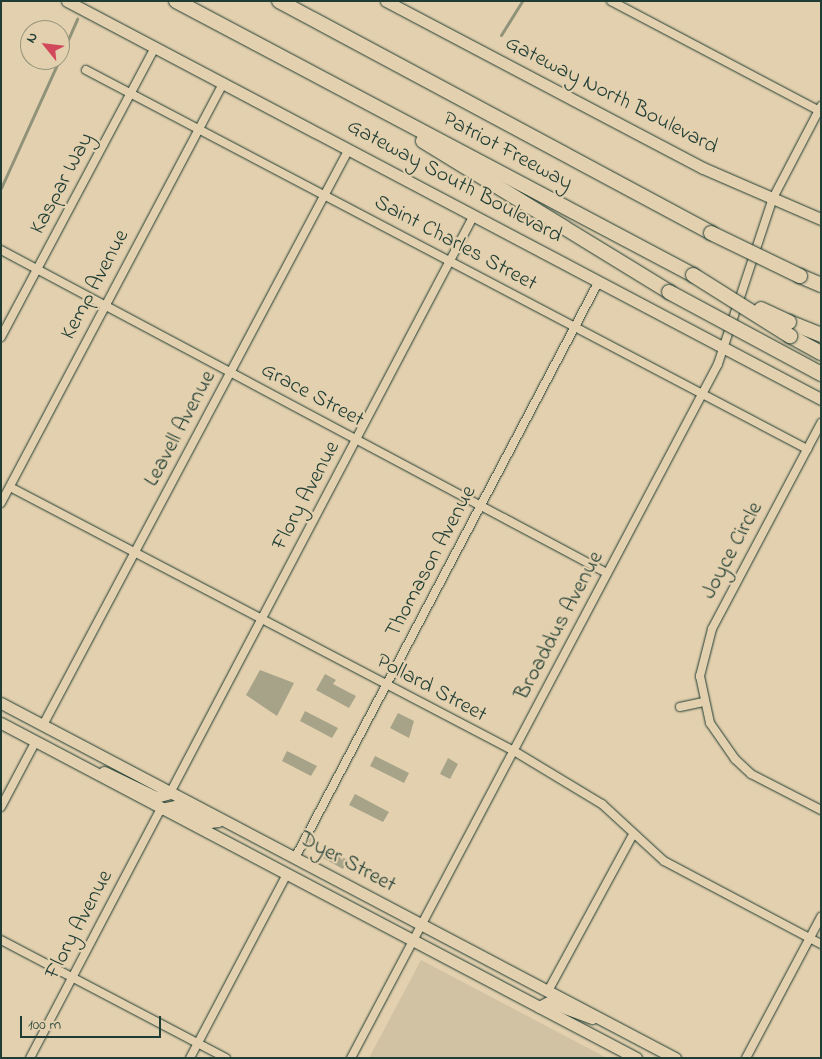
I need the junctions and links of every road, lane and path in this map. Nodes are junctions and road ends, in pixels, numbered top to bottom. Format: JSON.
{"nodes":[{"id":1,"x":67,"y":1,"type":"edge"},
{"id":2,"x":176,"y":1,"type":"edge"},
{"id":3,"x":279,"y":1,"type":"edge"},
{"id":4,"x":386,"y":1,"type":"edge"},
{"id":5,"x":611,"y":1,"type":"edge"},
{"id":6,"x":155,"y":47,"type":"junction"},
{"id":7,"x":303,"y":68,"type":"junction"},
{"id":8,"x":86,"y":70,"type":"dead end"},
{"id":9,"x":223,"y":83,"type":"junction"},
{"id":10,"x":130,"y":94,"type":"junction"},
{"id":11,"x":820,"y":108,"type":"edge"},
{"id":12,"x":198,"y":129,"type":"junction"},
{"id":13,"x":348,"y":149,"type":"junction"},
{"id":14,"x":324,"y":195,"type":"junction"},
{"id":15,"x":773,"y":198,"type":"junction"},
{"id":16,"x":474,"y":215,"type":"junction"},
{"id":17,"x":821,"y":219,"type":"edge"},
{"id":18,"x":1,"y":250,"type":"edge"},
{"id":19,"x":450,"y":261,"type":"junction"},
{"id":20,"x":37,"y":269,"type":"junction"},
{"id":21,"x":599,"y":281,"type":"junction"},
{"id":22,"x":821,"y":285,"type":"edge"},
{"id":23,"x":105,"y":306,"type":"junction"},
{"id":24,"x":575,"y":327,"type":"junction"},
{"id":25,"x":790,"y":329,"type":"junction"},
{"id":26,"x":821,"y":335,"type":"edge"},
{"id":27,"x":1,"y":336,"type":"edge"},
{"id":28,"x":725,"y":349,"type":"junction"},
{"id":29,"x":821,"y":353,"type":"edge"},
{"id":30,"x":230,"y":373,"type":"junction"},
{"id":31,"x":821,"y":374,"type":"edge"},
{"id":32,"x":702,"y":394,"type":"junction"},
{"id":33,"x":821,"y":400,"type":"edge"},
{"id":34,"x":821,"y":423,"type":"edge"},
{"id":35,"x":356,"y":439,"type":"junction"},
{"id":36,"x":807,"y":448,"type":"junction"},
{"id":37,"x":7,"y":487,"type":"edge"},
{"id":38,"x":1,"y":503,"type":"edge"},
{"id":39,"x":480,"y":506,"type":"junction"},
{"id":40,"x":135,"y":553,"type":"junction"},
{"id":41,"x":607,"y":573,"type":"junction"},
{"id":42,"x":262,"y":619,"type":"junction"},
{"id":43,"x":386,"y":685,"type":"junction"},
{"id":44,"x":703,"y":702,"type":"junction"},
{"id":45,"x":1,"y":703,"type":"edge"},
{"id":46,"x":680,"y":707,"type":"dead end"},
{"id":47,"x":1,"y":723,"type":"edge"},
{"id":48,"x":43,"y":725,"type":"junction"},
{"id":49,"x":36,"y":742,"type":"junction"},
{"id":50,"x":514,"y":751,"type":"junction"},
{"id":51,"x":93,"y":773,"type":"junction"},
{"id":52,"x":170,"y":793,"type":"junction"},
{"id":53,"x":1,"y":806,"type":"edge"},
{"id":54,"x":161,"y":808,"type":"junction"},
{"id":55,"x":821,"y":810,"type":"edge"},
{"id":56,"x":222,"y":820,"type":"junction"},
{"id":57,"x":632,"y":836,"type":"junction"},
{"id":58,"x":295,"y":858,"type":"junction"},
{"id":59,"x":287,"y":874,"type":"junction"},
{"id":60,"x":821,"y":917,"type":"edge"},
{"id":61,"x":422,"y":925,"type":"junction"},
{"id":62,"x":810,"y":938,"type":"junction"},
{"id":63,"x":414,"y":939,"type":"junction"},
{"id":64,"x":1,"y":940,"type":"edge"},
{"id":65,"x":821,"y":944,"type":"edge"},
{"id":66,"x":73,"y":977,"type":"junction"},
{"id":67,"x":548,"y":991,"type":"junction"},
{"id":68,"x":539,"y":1007,"type":"junction"},
{"id":69,"x":599,"y":1018,"type":"junction"},
{"id":70,"x":198,"y":1043,"type":"junction"},
{"id":71,"x":30,"y":1058,"type":"edge"},
{"id":72,"x":190,"y":1058,"type":"edge"},
{"id":73,"x":226,"y":1058,"type":"edge"},
{"id":74,"x":351,"y":1058,"type":"edge"},
{"id":75,"x":636,"y":1058,"type":"edge"},
{"id":76,"x":675,"y":1058,"type":"edge"},
{"id":77,"x":746,"y":1058,"type":"edge"}],
"edges":[{"from":1,"to":6,"type":"main road","name":"Gateway South Boulevard"},
{"from":2,"to":7,"type":"highway","name":"Patriot Freeway"},
{"from":3,"to":22,"type":"highway","name":"Patriot Freeway","bridge":true},
{"from":4,"to":15,"type":"main road","name":"Gateway North Boulevard"},
{"from":5,"to":11,"type":"street"},
{"from":6,"to":9,"type":"main road","name":"Gateway South Boulevard"},
{"from":6,"to":10,"type":"street","name":"Kaspar Way"},
{"from":7,"to":25,"type":"highway","name":"Patriot Freeway","bridge":true},
{"from":7,"to":31,"type":"highway","bridge":true},
{"from":8,"to":10,"type":"street","name":"Saint Charles Street"},
{"from":9,"to":12,"type":"street","name":"Kemp Avenue"},
{"from":9,"to":13,"type":"main road","name":"Gateway South Boulevard"},
{"from":10,"to":12,"type":"street","name":"Saint Charles Street"},
{"from":10,"to":20,"type":"street","name":"Kaspar Way"},
{"from":11,"to":15,"type":"street","name":"Broaddus Avenue"},
{"from":12,"to":14,"type":"street","name":"Saint Charles Street"},
{"from":12,"to":23,"type":"street","name":"Kemp Avenue"},
{"from":13,"to":14,"type":"street","name":"Leavell Avenue"},
{"from":13,"to":16,"type":"main road","name":"Gateway South Boulevard"},
{"from":14,"to":19,"type":"street","name":"Saint Charles Street"},
{"from":14,"to":30,"type":"street","name":"Leavell Avenue"},
{"from":15,"to":17,"type":"main road","name":"Gateway North Boulevard"},
{"from":15,"to":28,"type":"street","name":"Broaddus Avenue"},
{"from":16,"to":19,"type":"street","name":"Flory Avenue"},
{"from":16,"to":21,"type":"main road","name":"Gateway South Boulevard"},
{"from":18,"to":20,"type":"street","name":"Grace Street"},
{"from":19,"to":24,"type":"street","name":"Saint Charles Street"},
{"from":19,"to":35,"type":"street","name":"Flory Avenue"},
{"from":20,"to":23,"type":"street","name":"Grace Street"},
{"from":20,"to":27,"type":"street","name":"Kaspar Way"},
{"from":21,"to":24,"type":"street","name":"Thomason Avenue"},
{"from":21,"to":28,"type":"main road","name":"Gateway South Boulevard"},
{"from":23,"to":30,"type":"street","name":"Grace Street"},
{"from":23,"to":37,"type":"street","name":"Kemp Avenue"},
{"from":24,"to":32,"type":"street","name":"Saint Charles Street"},
{"from":24,"to":39,"type":"street","name":"Thomason Avenue"},
{"from":25,"to":26,"type":"highway"},
{"from":25,"to":29,"type":"highway"},
{"from":28,"to":32,"type":"street","name":"Broaddus Avenue"},
{"from":28,"to":33,"type":"main road","name":"Gateway South Boulevard"},
{"from":30,"to":35,"type":"street","name":"Grace Street"},
{"from":30,"to":40,"type":"street","name":"Leavell Avenue"},
{"from":32,"to":36,"type":"street","name":"Saint Charles Street"},
{"from":32,"to":41,"type":"street","name":"Broaddus Avenue"},
{"from":34,"to":36,"type":"street","name":"Joyce Circle"},
{"from":35,"to":39,"type":"street","name":"Grace Street"},
{"from":35,"to":42,"type":"street","name":"Flory Avenue"},
{"from":36,"to":44,"type":"street","name":"Joyce Circle"},
{"from":37,"to":38,"type":"street","name":"Kemp Avenue"},
{"from":37,"to":40,"type":"street","name":"Pollard Street"},
{"from":39,"to":41,"type":"street","name":"Grace Street"},
{"from":39,"to":43,"type":"street","name":"Thomason Avenue"},
{"from":40,"to":42,"type":"street","name":"Pollard Street"},
{"from":40,"to":48,"type":"street","name":"Leavell Avenue"},
{"from":41,"to":50,"type":"street","name":"Broaddus Avenue"},
{"from":42,"to":43,"type":"street","name":"Pollard Street"},
{"from":42,"to":52,"type":"street","name":"Flory Avenue"},
{"from":43,"to":50,"type":"street","name":"Pollard Street"},
{"from":43,"to":58,"type":"street","name":"Thomason Avenue"},
{"from":44,"to":46,"type":"street"},
{"from":44,"to":55,"type":"street","name":"Joyce Circle"},
{"from":45,"to":48,"type":"main road","name":"Dyer Street"},
{"from":47,"to":49,"type":"main road","name":"Dyer Street"},
{"from":48,"to":52,"type":"main road","name":"Dyer Street"},
{"from":49,"to":51,"type":"main road","name":"Dyer Street"},
{"from":49,"to":53,"type":"street"},
{"from":50,"to":57,"type":"street","name":"Pollard Street"},
{"from":50,"to":61,"type":"street","name":"Broaddus Avenue"},
{"from":51,"to":52,"type":"main road"},
{"from":51,"to":54,"type":"main road","name":"Dyer Street"},
{"from":52,"to":56,"type":"main road","name":"Dyer Street"},
{"from":54,"to":56,"type":"main road"},
{"from":54,"to":59,"type":"main road","name":"Dyer Street"},
{"from":54,"to":66,"type":"street","name":"Flory Avenue"},
{"from":56,"to":58,"type":"main road","name":"Dyer Street"},
{"from":57,"to":62,"type":"street","name":"Pollard Street"},
{"from":57,"to":67,"type":"street"},
{"from":58,"to":61,"type":"main road","name":"Dyer Street"},
{"from":59,"to":63,"type":"main road","name":"Dyer Street"},
{"from":59,"to":70,"type":"street"},
{"from":60,"to":62,"type":"street"},
{"from":61,"to":63,"type":"street","name":"Broaddus Avenue"},
{"from":61,"to":67,"type":"main road","name":"Dyer Street"},
{"from":62,"to":65,"type":"street","name":"Pollard Street"},
{"from":62,"to":77,"type":"street"},
{"from":63,"to":68,"type":"main road","name":"Dyer Street"},
{"from":63,"to":74,"type":"street","name":"Broaddus Avenue"},
{"from":64,"to":66,"type":"street"},
{"from":66,"to":70,"type":"street"},
{"from":66,"to":71,"type":"street","name":"Flory Avenue"},
{"from":67,"to":69,"type":"main road","name":"Dyer Street"},
{"from":68,"to":69,"type":"main road"},
{"from":68,"to":75,"type":"main road","name":"Dyer Street"},
{"from":69,"to":76,"type":"main road","name":"Dyer Street"},
{"from":70,"to":72,"type":"street"},
{"from":70,"to":73,"type":"street"}]}
